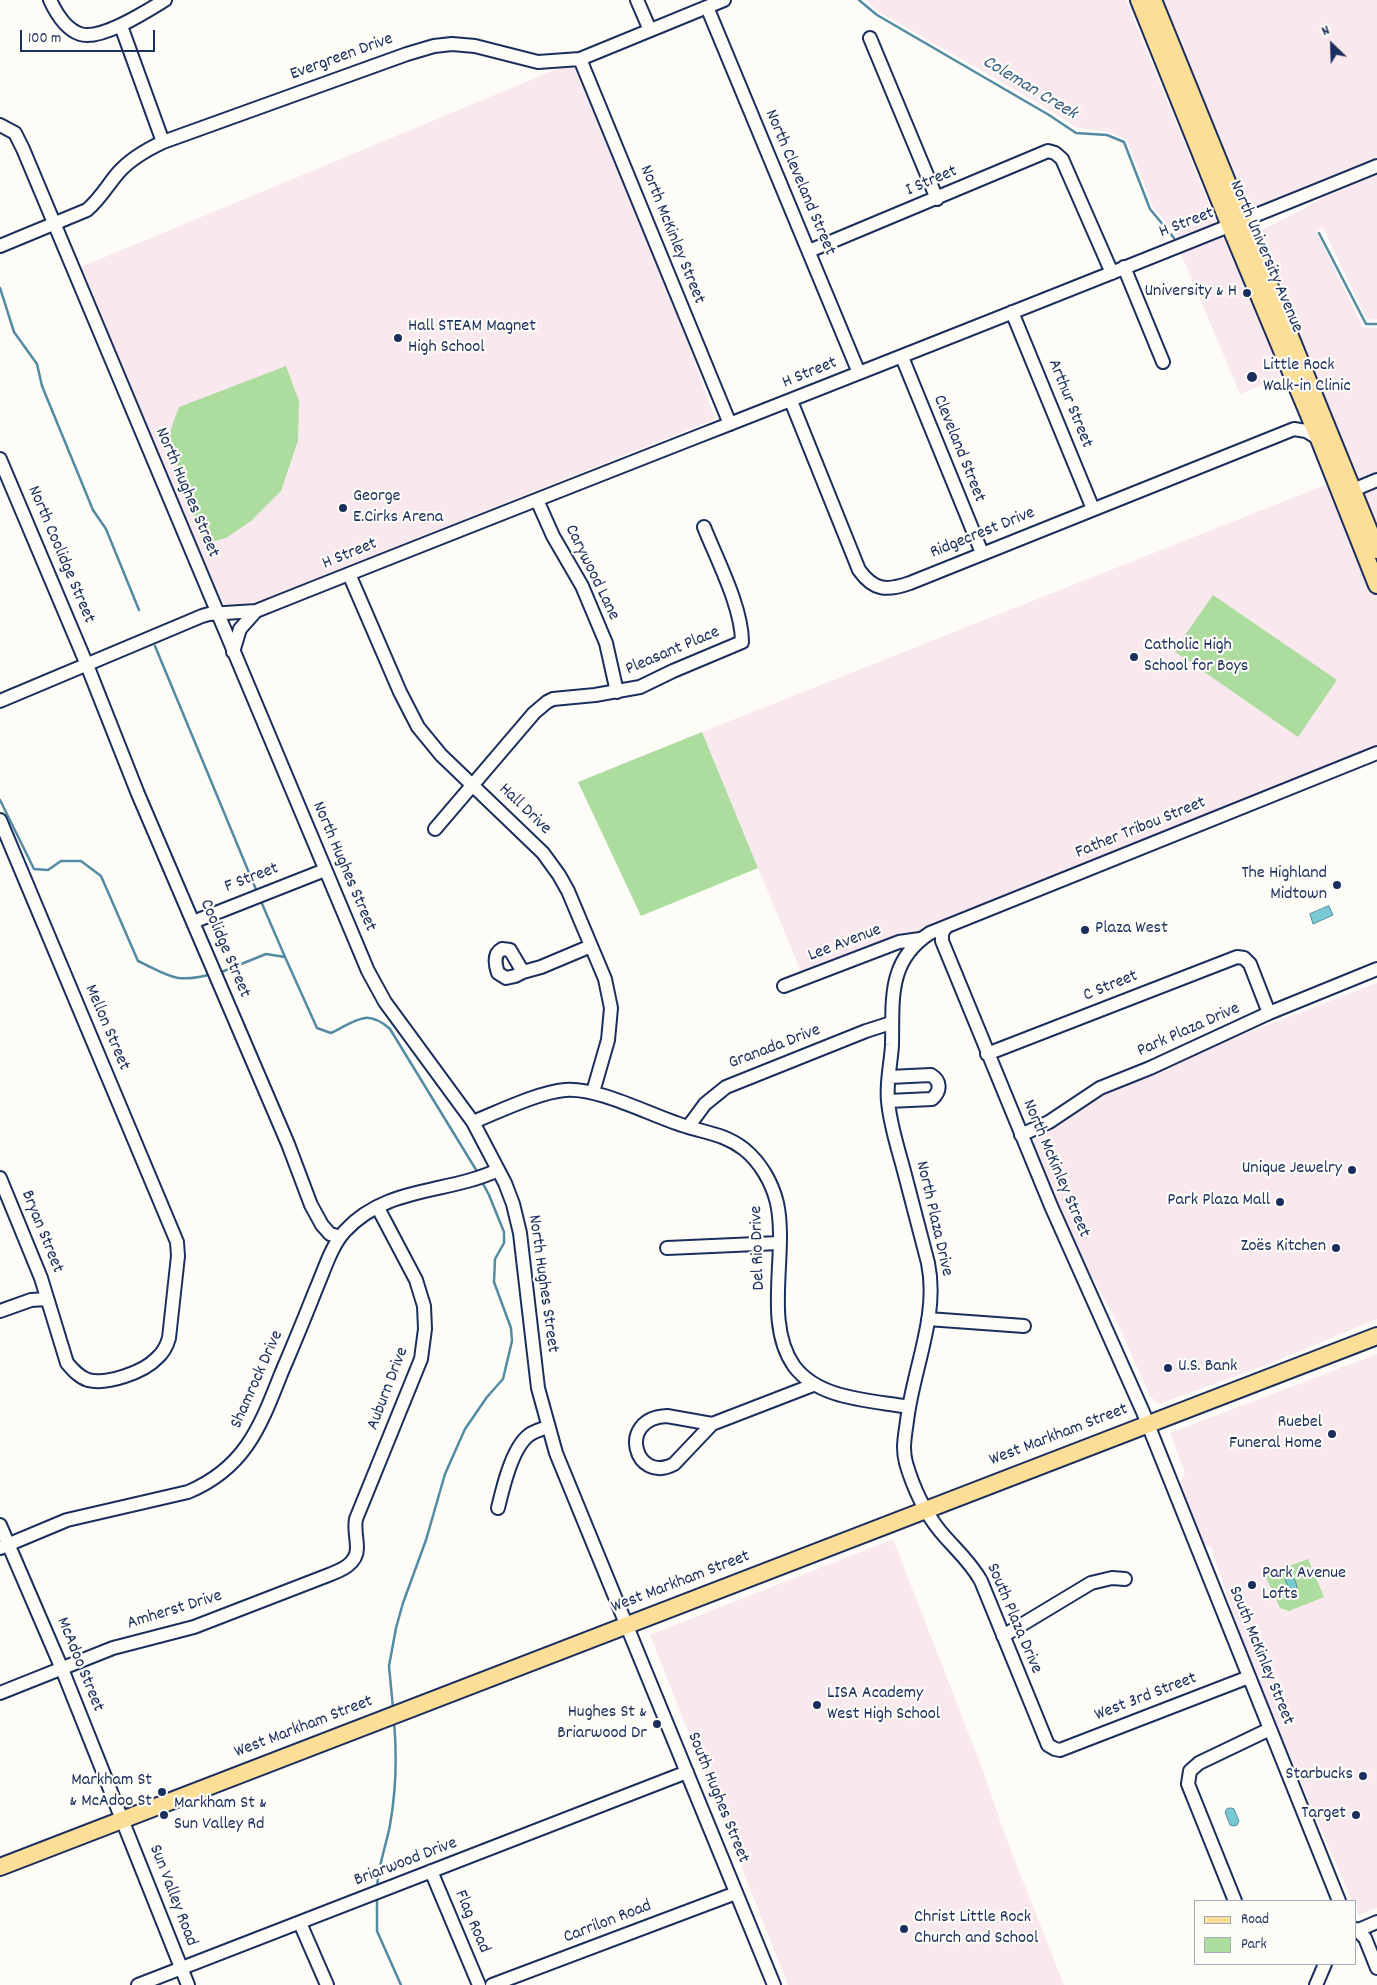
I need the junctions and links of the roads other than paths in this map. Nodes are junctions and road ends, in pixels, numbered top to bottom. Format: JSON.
{"nodes":[{"id":1,"x":50,"y":0,"type":"edge"},
{"id":2,"x":165,"y":0,"type":"edge"},
{"id":3,"x":637,"y":0,"type":"edge"},
{"id":4,"x":724,"y":0,"type":"edge"},
{"id":5,"x":1139,"y":0,"type":"edge"},
{"id":6,"x":1153,"y":0,"type":"edge"},
{"id":7,"x":707,"y":7,"type":"junction"},
{"id":8,"x":121,"y":26,"type":"junction"},
{"id":9,"x":650,"y":30,"type":"junction"},
{"id":10,"x":870,"y":38,"type":"dead end"},
{"id":11,"x":580,"y":59,"type":"junction"},
{"id":12,"x":0,"y":124,"type":"edge"},
{"id":13,"x":163,"y":142,"type":"junction"},
{"id":14,"x":1377,"y":167,"type":"edge"},
{"id":15,"x":937,"y":199,"type":"junction"},
{"id":16,"x":54,"y":224,"type":"junction"},
{"id":17,"x":1236,"y":224,"type":"junction"},
{"id":18,"x":0,"y":246,"type":"edge"},
{"id":19,"x":810,"y":251,"type":"junction"},
{"id":20,"x":1124,"y":268,"type":"junction"},
{"id":21,"x":1112,"y":273,"type":"junction"},
{"id":22,"x":1012,"y":312,"type":"junction"},
{"id":23,"x":902,"y":357,"type":"junction"},
{"id":24,"x":1163,"y":362,"type":"dead end"},
{"id":25,"x":859,"y":373,"type":"junction"},
{"id":26,"x":791,"y":401,"type":"junction"},
{"id":27,"x":1304,"y":402,"type":"junction"},
{"id":28,"x":730,"y":424,"type":"junction"},
{"id":29,"x":1294,"y":429,"type":"junction"},
{"id":30,"x":1319,"y":439,"type":"junction"},
{"id":31,"x":0,"y":459,"type":"edge"},
{"id":32,"x":1377,"y":480,"type":"edge"},
{"id":33,"x":1353,"y":490,"type":"junction"},
{"id":34,"x":537,"y":500,"type":"junction"},
{"id":35,"x":1093,"y":509,"type":"junction"},
{"id":36,"x":704,"y":527,"type":"dead end"},
{"id":37,"x":1377,"y":550,"type":"edge"},
{"id":38,"x":982,"y":553,"type":"junction"},
{"id":39,"x":349,"y":574,"type":"junction"},
{"id":40,"x":1377,"y":584,"type":"edge"},
{"id":41,"x":256,"y":611,"type":"junction"},
{"id":42,"x":217,"y":614,"type":"junction"},
{"id":43,"x":233,"y":652,"type":"junction"},
{"id":44,"x":87,"y":665,"type":"junction"},
{"id":45,"x":617,"y":692,"type":"junction"},
{"id":46,"x":0,"y":701,"type":"edge"},
{"id":47,"x":1377,"y":753,"type":"edge"},
{"id":48,"x":472,"y":784,"type":"junction"},
{"id":49,"x":0,"y":820,"type":"edge"},
{"id":50,"x":435,"y":830,"type":"dead end"},
{"id":51,"x":325,"y":870,"type":"junction"},
{"id":52,"x":193,"y":922,"type":"junction"},
{"id":53,"x":946,"y":926,"type":"junction"},
{"id":54,"x":920,"y":939,"type":"junction"},
{"id":55,"x":591,"y":946,"type":"junction"},
{"id":56,"x":1377,"y":969,"type":"edge"},
{"id":57,"x":523,"y":972,"type":"dead end"},
{"id":58,"x":784,"y":986,"type":"dead end"},
{"id":59,"x":1270,"y":1013,"type":"junction"},
{"id":60,"x":891,"y":1023,"type":"junction"},
{"id":61,"x":987,"y":1054,"type":"junction"},
{"id":62,"x":889,"y":1077,"type":"junction"},
{"id":63,"x":593,"y":1092,"type":"junction"},
{"id":64,"x":888,"y":1101,"type":"junction"},
{"id":65,"x":472,"y":1122,"type":"junction"},
{"id":66,"x":688,"y":1127,"type":"junction"},
{"id":67,"x":1021,"y":1135,"type":"junction"},
{"id":68,"x":498,"y":1170,"type":"junction"},
{"id":69,"x":0,"y":1178,"type":"edge"},
{"id":70,"x":378,"y":1208,"type":"junction"},
{"id":71,"x":340,"y":1237,"type":"junction"},
{"id":72,"x":779,"y":1243,"type":"junction"},
{"id":73,"x":667,"y":1248,"type":"dead end"},
{"id":74,"x":178,"y":1249,"type":"joint"},
{"id":75,"x":47,"y":1299,"type":"junction"},
{"id":76,"x":0,"y":1311,"type":"edge"},
{"id":77,"x":928,"y":1319,"type":"junction"},
{"id":78,"x":1024,"y":1326,"type":"dead end"},
{"id":79,"x":1377,"y":1336,"type":"edge"},
{"id":80,"x":813,"y":1385,"type":"junction"},
{"id":81,"x":909,"y":1407,"type":"junction"},
{"id":82,"x":1148,"y":1423,"type":"junction"},
{"id":83,"x":712,"y":1424,"type":"junction"},
{"id":84,"x":548,"y":1427,"type":"junction"},
{"id":85,"x":498,"y":1508,"type":"dead end"},
{"id":86,"x":926,"y":1510,"type":"junction"},
{"id":87,"x":0,"y":1526,"type":"edge"},
{"id":88,"x":4,"y":1546,"type":"edge"},
{"id":89,"x":355,"y":1556,"type":"joint"},
{"id":90,"x":1125,"y":1579,"type":"dead end"},
{"id":91,"x":627,"y":1625,"type":"junction"},
{"id":92,"x":1003,"y":1636,"type":"junction"},
{"id":93,"x":62,"y":1669,"type":"junction"},
{"id":94,"x":1249,"y":1677,"type":"junction"},
{"id":95,"x":0,"y":1693,"type":"edge"},
{"id":96,"x":1270,"y":1729,"type":"junction"},
{"id":97,"x":1055,"y":1750,"type":"joint"},
{"id":98,"x":687,"y":1772,"type":"junction"},
{"id":99,"x":123,"y":1819,"type":"junction"},
{"id":100,"x":0,"y":1867,"type":"edge"},
{"id":101,"x":431,"y":1872,"type":"junction"},
{"id":102,"x":736,"y":1893,"type":"junction"},
{"id":103,"x":1235,"y":1900,"type":"edge"},
{"id":104,"x":1340,"y":1900,"type":"edge"},
{"id":105,"x":1377,"y":1922,"type":"edge"},
{"id":106,"x":300,"y":1923,"type":"junction"},
{"id":107,"x":1357,"y":1930,"type":"edge"},
{"id":108,"x":1357,"y":1931,"type":"edge"},
{"id":109,"x":1325,"y":1965,"type":"edge"},
{"id":110,"x":1377,"y":1968,"type":"edge"},
{"id":111,"x":181,"y":1969,"type":"junction"},
{"id":112,"x":138,"y":1985,"type":"edge"},
{"id":113,"x":188,"y":1985,"type":"edge"},
{"id":114,"x":327,"y":1985,"type":"edge"},
{"id":115,"x":479,"y":1985,"type":"edge"},
{"id":116,"x":492,"y":1985,"type":"edge"},
{"id":117,"x":774,"y":1985,"type":"edge"},
{"id":118,"x":1316,"y":1985,"type":"edge"}],
"edges":[{"from":1,"to":8,"type":"street"},
{"from":2,"to":8,"type":"street"},
{"from":3,"to":9,"type":"street"},
{"from":4,"to":7,"type":"street","name":"Evergreen Drive"},
{"from":5,"to":17,"type":"main road","name":"North University Avenue"},
{"from":6,"to":17,"type":"main road","name":"North University Avenue"},
{"from":7,"to":9,"type":"street","name":"Evergreen Drive"},
{"from":7,"to":19,"type":"street","name":"North Cleveland Street"},
{"from":8,"to":13,"type":"street"},
{"from":9,"to":11,"type":"street","name":"Evergreen Drive"},
{"from":10,"to":15,"type":"street"},
{"from":11,"to":13,"type":"street","name":"Evergreen Drive"},
{"from":11,"to":28,"type":"street","name":"North McKinley Street"},
{"from":12,"to":16,"type":"street","name":"North Hughes Street"},
{"from":13,"to":16,"type":"street","name":"Evergreen Drive"},
{"from":14,"to":17,"type":"street","name":"H Street"},
{"from":15,"to":19,"type":"street","name":"I Street"},
{"from":15,"to":21,"type":"street","name":"I Street"},
{"from":16,"to":18,"type":"street","name":"Evergreen Drive"},
{"from":16,"to":42,"type":"street","name":"North Hughes Street"},
{"from":17,"to":20,"type":"street","name":"H Street"},
{"from":17,"to":27,"type":"main road","name":"North University Avenue"},
{"from":17,"to":33,"type":"main road","name":"North University Avenue"},
{"from":19,"to":25,"type":"street","name":"North Cleveland Street"},
{"from":20,"to":21,"type":"street","name":"H Street"},
{"from":20,"to":24,"type":"street"},
{"from":21,"to":22,"type":"street","name":"H Street"},
{"from":22,"to":23,"type":"street","name":"H Street"},
{"from":22,"to":35,"type":"street","name":"Arthur Street"},
{"from":23,"to":25,"type":"street","name":"H Street"},
{"from":23,"to":38,"type":"street","name":"Cleveland Street"},
{"from":25,"to":26,"type":"street","name":"H Street"},
{"from":26,"to":28,"type":"street","name":"H Street"},
{"from":26,"to":38,"type":"street","name":"Ridgecrest Drive"},
{"from":27,"to":29,"type":"street"},
{"from":27,"to":30,"type":"main road","name":"North University Avenue"},
{"from":28,"to":34,"type":"street","name":"H Street"},
{"from":29,"to":30,"type":"street"},
{"from":29,"to":35,"type":"street","name":"Ridgecrest Drive"},
{"from":30,"to":40,"type":"main road","name":"North University Avenue"},
{"from":31,"to":44,"type":"street","name":"North Coolidge Street"},
{"from":32,"to":33,"type":"street"},
{"from":33,"to":37,"type":"main road","name":"North University Avenue"},
{"from":34,"to":39,"type":"street","name":"H Street"},
{"from":34,"to":45,"type":"street","name":"Carywood Lane"},
{"from":35,"to":38,"type":"street","name":"Ridgecrest Drive"},
{"from":36,"to":45,"type":"street","name":"Pleasant Place"},
{"from":39,"to":41,"type":"street","name":"H Street"},
{"from":39,"to":48,"type":"street","name":"Hall Drive"},
{"from":41,"to":42,"type":"street","name":"H Street"},
{"from":41,"to":43,"type":"street","name":"H Street"},
{"from":42,"to":43,"type":"street","name":"North Hughes Street"},
{"from":42,"to":44,"type":"street","name":"H Street"},
{"from":43,"to":51,"type":"street","name":"North Hughes Street"},
{"from":44,"to":46,"type":"street","name":"H Street"},
{"from":44,"to":52,"type":"street","name":"Coolidge Street"},
{"from":45,"to":48,"type":"street","name":"Pleasant Place"},
{"from":47,"to":53,"type":"street","name":"Father Tribou Street"},
{"from":48,"to":50,"type":"street","name":"Pleasant Place"},
{"from":48,"to":55,"type":"street","name":"Hall Drive"},
{"from":49,"to":74,"type":"street","name":"Mellon Street"},
{"from":51,"to":52,"type":"street","name":"F Street"},
{"from":51,"to":65,"type":"street","name":"North Hughes Street"},
{"from":52,"to":71,"type":"street","name":"Coolidge Street"},
{"from":53,"to":54,"type":"street","name":"Father Tribou Street"},
{"from":53,"to":61,"type":"street","name":"North McKinley Street"},
{"from":54,"to":58,"type":"street","name":"Lee Avenue"},
{"from":54,"to":60,"type":"street","name":"North Plaza Drive"},
{"from":55,"to":57,"type":"street"},
{"from":55,"to":63,"type":"street","name":"Hall Drive"},
{"from":56,"to":59,"type":"street","name":"Park Plaza Drive"},
{"from":59,"to":61,"type":"street","name":"C Street"},
{"from":59,"to":67,"type":"street","name":"Park Plaza Drive"},
{"from":60,"to":62,"type":"street","name":"North Plaza Drive"},
{"from":60,"to":66,"type":"street","name":"Granada Drive"},
{"from":61,"to":67,"type":"street","name":"North McKinley Street"},
{"from":62,"to":64,"type":"street","name":"North Plaza Drive"},
{"from":62,"to":64,"type":"street"},
{"from":63,"to":65,"type":"street","name":"Del Rio Drive"},
{"from":63,"to":66,"type":"street","name":"Del Rio Drive"},
{"from":64,"to":77,"type":"street","name":"North Plaza Drive"},
{"from":65,"to":68,"type":"street","name":"North Hughes Street"},
{"from":66,"to":72,"type":"street","name":"Del Rio Drive"},
{"from":67,"to":82,"type":"street","name":"North McKinley Street"},
{"from":68,"to":70,"type":"street","name":"Shamrock Drive"},
{"from":68,"to":84,"type":"street","name":"North Hughes Street"},
{"from":69,"to":75,"type":"street","name":"Bryan Street"},
{"from":70,"to":71,"type":"street","name":"Shamrock Drive"},
{"from":70,"to":89,"type":"street","name":"Auburn Drive"},
{"from":71,"to":88,"type":"street","name":"Shamrock Drive"},
{"from":72,"to":73,"type":"street"},
{"from":72,"to":80,"type":"street","name":"Del Rio Drive"},
{"from":74,"to":75,"type":"street","name":"Bryan Street"},
{"from":75,"to":76,"type":"street"},
{"from":77,"to":78,"type":"street"},
{"from":77,"to":81,"type":"street","name":"North Plaza Drive"},
{"from":79,"to":82,"type":"main road","name":"West Markham Street"},
{"from":80,"to":81,"type":"street","name":"Del Rio Drive"},
{"from":80,"to":83,"type":"street"},
{"from":81,"to":86,"type":"street","name":"North Plaza Drive"},
{"from":82,"to":86,"type":"main road","name":"West Markham Street"},
{"from":82,"to":94,"type":"street","name":"South McKinley Street"},
{"from":83,"to":83,"type":"street"},
{"from":84,"to":85,"type":"street"},
{"from":84,"to":91,"type":"street","name":"North Hughes Street"},
{"from":86,"to":91,"type":"main road","name":"West Markham Street"},
{"from":86,"to":92,"type":"street","name":"South Plaza Drive"},
{"from":87,"to":88,"type":"street","name":"McAdoo Street"},
{"from":88,"to":93,"type":"street","name":"McAdoo Street"},
{"from":89,"to":93,"type":"street","name":"Amherst Drive"},
{"from":90,"to":92,"type":"street"},
{"from":91,"to":98,"type":"street","name":"South Hughes Street"},
{"from":91,"to":99,"type":"main road","name":"West Markham Street"},
{"from":92,"to":97,"type":"street","name":"South Plaza Drive"},
{"from":93,"to":95,"type":"street","name":"Amherst Drive"},
{"from":93,"to":99,"type":"street","name":"McAdoo Street"},
{"from":94,"to":96,"type":"street","name":"South McKinley Street"},
{"from":94,"to":97,"type":"street","name":"West 3rd Street"},
{"from":96,"to":103,"type":"street"},
{"from":96,"to":104,"type":"street","name":"South McKinley Street"},
{"from":98,"to":101,"type":"street","name":"Briarwood Drive"},
{"from":98,"to":102,"type":"street","name":"South Hughes Street"},
{"from":99,"to":100,"type":"main road","name":"West Markham Street"},
{"from":99,"to":111,"type":"street","name":"Sun Valley Road"},
{"from":101,"to":106,"type":"street","name":"Briarwood Drive"},
{"from":101,"to":115,"type":"street","name":"Flag Road"},
{"from":102,"to":116,"type":"street","name":"Carrilon Road"},
{"from":102,"to":117,"type":"street","name":"South Hughes Street"},
{"from":105,"to":107,"type":"street"},
{"from":106,"to":111,"type":"street","name":"Briarwood Drive"},
{"from":106,"to":114,"type":"street"},
{"from":108,"to":110,"type":"street"},
{"from":109,"to":118,"type":"street"},
{"from":111,"to":112,"type":"street","name":"Briarwood Drive"},
{"from":111,"to":113,"type":"street","name":"Sun Valley Road"}]}
